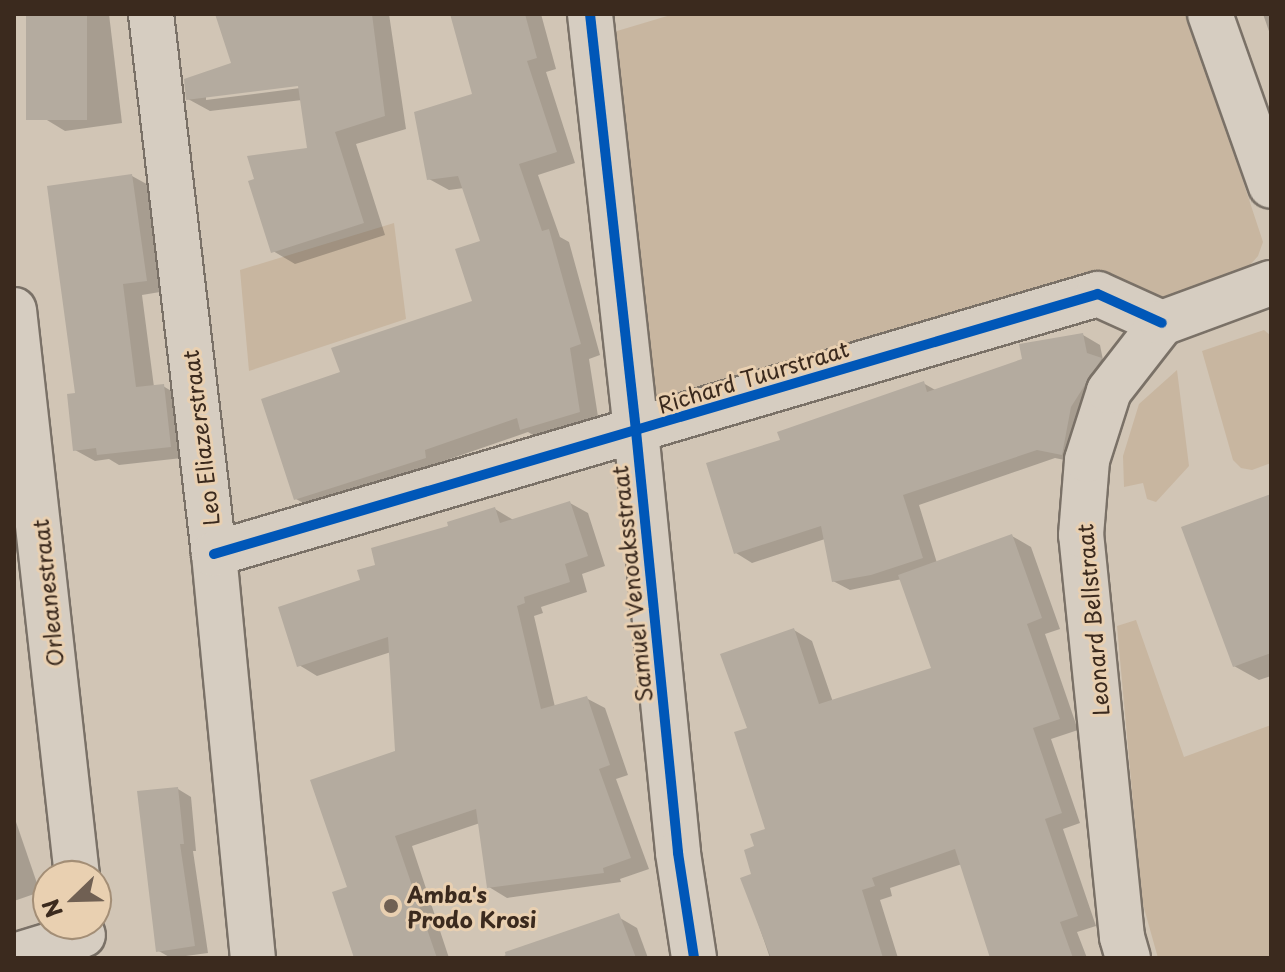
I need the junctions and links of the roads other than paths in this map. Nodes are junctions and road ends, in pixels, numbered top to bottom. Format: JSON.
{"nodes":[{"id":1,"x":151,"y":14,"type":"edge"},
{"id":2,"x":1210,"y":14,"type":"edge"},
{"id":3,"x":602,"y":17,"type":"edge"},
{"id":4,"x":1271,"y":186,"type":"edge"},
{"id":5,"x":1271,"y":283,"type":"edge"},
{"id":6,"x":14,"y":310,"type":"edge"},
{"id":7,"x":1162,"y":323,"type":"junction"},
{"id":8,"x":636,"y":431,"type":"junction"},
{"id":9,"x":214,"y":554,"type":"junction"},
{"id":10,"x":75,"y":860,"type":"edge"},
{"id":11,"x":79,"y":940,"type":"edge"},
{"id":12,"x":14,"y":956,"type":"edge"},
{"id":13,"x":253,"y":958,"type":"edge"},
{"id":14,"x":694,"y":958,"type":"edge"},
{"id":15,"x":1128,"y":958,"type":"edge"}],
"edges":[{"from":1,"to":9,"type":"street","name":"Leo Eliazerstraat"},
{"from":2,"to":4,"type":"street"},
{"from":3,"to":8,"type":"street","name":"Samuel Venoaksstraat"},
{"from":5,"to":7,"type":"street"},
{"from":6,"to":10,"type":"street","name":"Orleanestraat"},
{"from":7,"to":8,"type":"street","name":"Richard Tuurstraat"},
{"from":7,"to":15,"type":"street","name":"Leonard Bellstraat"},
{"from":8,"to":9,"type":"street","name":"Richard Tuurstraat"},
{"from":8,"to":14,"type":"street","name":"Samuel Venoaksstraat"},
{"from":9,"to":13,"type":"street","name":"Leo Eliazerstraat"},
{"from":11,"to":12,"type":"street"}]}
